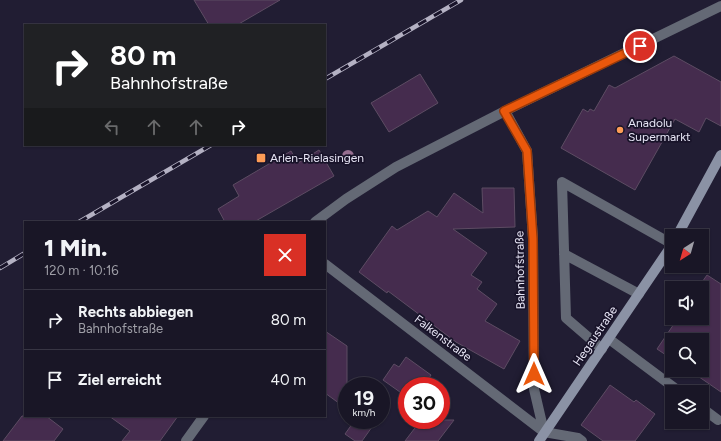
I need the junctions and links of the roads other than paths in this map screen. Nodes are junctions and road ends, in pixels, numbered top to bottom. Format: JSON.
{"nodes":[{"id":1,"x":721,"y":6,"type":"edge"},
{"id":2,"x":504,"y":111,"type":"junction"},
{"id":3,"x":721,"y":155,"type":"edge"},
{"id":4,"x":316,"y":221,"type":"edge"},
{"id":5,"x":681,"y":229,"type":"edge"},
{"id":6,"x":665,"y":241,"type":"edge"},
{"id":7,"x":564,"y":254,"type":"junction"},
{"id":8,"x":665,"y":255,"type":"edge"},
{"id":9,"x":326,"y":265,"type":"edge"},
{"id":10,"x":639,"y":294,"type":"junction"},
{"id":11,"x":609,"y":339,"type":"junction"},
{"id":12,"x":602,"y":349,"type":"junction"},
{"id":13,"x":671,"y":385,"type":"edge"},
{"id":14,"x":709,"y":413,"type":"edge"},
{"id":15,"x":203,"y":417,"type":"edge"},
{"id":16,"x":718,"y":420,"type":"dead end"},
{"id":17,"x":542,"y":436,"type":"edge"},
{"id":18,"x":186,"y":441,"type":"edge"},
{"id":19,"x":582,"y":441,"type":"edge"}],
"edges":[{"from":1,"to":2,"type":"street"},
{"from":2,"to":4,"type":"street"},
{"from":2,"to":17,"type":"street","name":"Bahnhofstraße"},
{"from":3,"to":5,"type":"main road"},
{"from":6,"to":7,"type":"street"},
{"from":7,"to":10,"type":"street"},
{"from":7,"to":12,"type":"street"},
{"from":8,"to":10,"type":"main road","name":"Hegaustraße"},
{"from":9,"to":17,"type":"street","name":"Falkenstraße"},
{"from":10,"to":11,"type":"main road","name":"Hegaustraße"},
{"from":11,"to":12,"type":"main road","name":"Hegaustraße"},
{"from":11,"to":13,"type":"street"},
{"from":12,"to":17,"type":"main road","name":"Hegaustraße"},
{"from":14,"to":16,"type":"street"},
{"from":15,"to":18,"type":"street"},
{"from":17,"to":19,"type":"street"}]}
